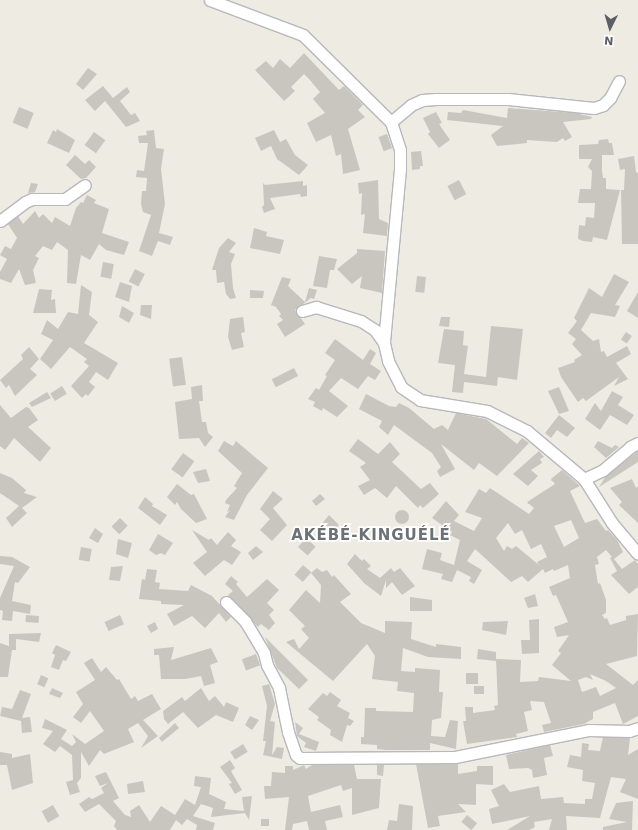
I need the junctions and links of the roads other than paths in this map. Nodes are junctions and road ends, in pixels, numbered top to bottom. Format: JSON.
{"nodes":[{"id":1,"x":209,"y":0,"type":"edge"},
{"id":2,"x":619,"y":81,"type":"dead end"},
{"id":3,"x":391,"y":122,"type":"junction"},
{"id":4,"x":85,"y":185,"type":"dead end"},
{"id":5,"x":0,"y":221,"type":"edge"},
{"id":6,"x":302,"y":311,"type":"dead end"},
{"id":7,"x":384,"y":343,"type":"junction"},
{"id":8,"x":638,"y":443,"type":"edge"},
{"id":9,"x":584,"y":479,"type":"junction"},
{"id":10,"x":638,"y":554,"type":"edge"},
{"id":11,"x":226,"y":602,"type":"dead end"},
{"id":12,"x":638,"y":728,"type":"edge"}],
"edges":[{"from":1,"to":3,"type":"street"},
{"from":2,"to":3,"type":"street"},
{"from":3,"to":7,"type":"street"},
{"from":4,"to":5,"type":"street"},
{"from":6,"to":7,"type":"street"},
{"from":7,"to":9,"type":"street"},
{"from":8,"to":9,"type":"street"},
{"from":9,"to":10,"type":"street"},
{"from":11,"to":12,"type":"street"}]}
